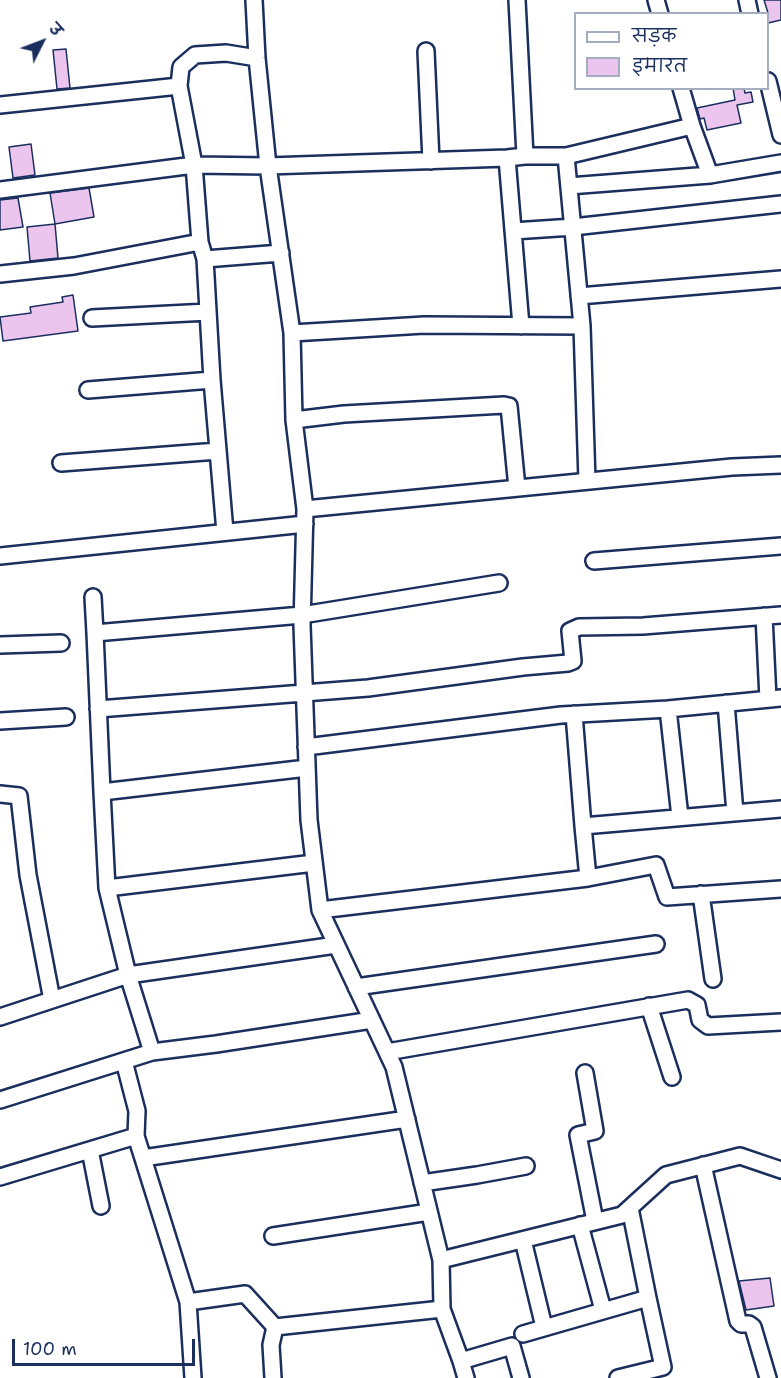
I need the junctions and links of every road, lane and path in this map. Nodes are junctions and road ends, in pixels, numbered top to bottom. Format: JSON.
{"nodes":[{"id":1,"x":254,"y":0,"type":"edge"},
{"id":2,"x":517,"y":0,"type":"edge"},
{"id":3,"x":426,"y":51,"type":"dead end"},
{"id":4,"x":257,"y":57,"type":"junction"},
{"id":5,"x":769,"y":85,"type":"edge"},
{"id":6,"x":179,"y":86,"type":"junction"},
{"id":7,"x":682,"y":90,"type":"edge"},
{"id":8,"x":0,"y":105,"type":"edge"},
{"id":9,"x":692,"y":126,"type":"junction"},
{"id":10,"x":781,"y":135,"type":"edge"},
{"id":11,"x":525,"y":156,"type":"junction"},
{"id":12,"x":566,"y":156,"type":"junction"},
{"id":13,"x":507,"y":158,"type":"junction"},
{"id":14,"x":431,"y":161,"type":"junction"},
{"id":15,"x":781,"y":163,"type":"edge"},
{"id":16,"x":194,"y":165,"type":"junction"},
{"id":17,"x":268,"y":166,"type":"junction"},
{"id":18,"x":710,"y":175,"type":"junction"},
{"id":19,"x":569,"y":186,"type":"junction"},
{"id":20,"x":0,"y":189,"type":"edge"},
{"id":21,"x":781,"y":204,"type":"edge"},
{"id":22,"x":573,"y":227,"type":"junction"},
{"id":23,"x":513,"y":231,"type":"junction"},
{"id":24,"x":200,"y":242,"type":"junction"},
{"id":25,"x":281,"y":253,"type":"junction"},
{"id":26,"x":205,"y":259,"type":"junction"},
{"id":27,"x":0,"y":274,"type":"edge"},
{"id":28,"x":781,"y":279,"type":"edge"},
{"id":29,"x":579,"y":296,"type":"junction"},
{"id":30,"x":208,"y":312,"type":"junction"},
{"id":31,"x":92,"y":318,"type":"dead end"},
{"id":32,"x":521,"y":326,"type":"junction"},
{"id":33,"x":582,"y":326,"type":"junction"},
{"id":34,"x":292,"y":333,"type":"junction"},
{"id":35,"x":212,"y":380,"type":"junction"},
{"id":36,"x":88,"y":390,"type":"dead end"},
{"id":37,"x":294,"y":420,"type":"junction"},
{"id":38,"x":218,"y":452,"type":"junction"},
{"id":39,"x":61,"y":463,"type":"dead end"},
{"id":40,"x":781,"y":465,"type":"edge"},
{"id":41,"x":587,"y":481,"type":"junction"},
{"id":42,"x":517,"y":488,"type":"junction"},
{"id":43,"x":305,"y":517,"type":"junction"},
{"id":44,"x":225,"y":532,"type":"junction"},
{"id":45,"x":781,"y":546,"type":"edge"},
{"id":46,"x":0,"y":556,"type":"edge"},
{"id":47,"x":594,"y":561,"type":"dead end"},
{"id":48,"x":499,"y":583,"type":"dead end"},
{"id":49,"x":93,"y":597,"type":"dead end"},
{"id":50,"x":302,"y":615,"type":"junction"},
{"id":51,"x":781,"y":615,"type":"edge"},
{"id":52,"x":764,"y":616,"type":"junction"},
{"id":53,"x":95,"y":633,"type":"junction"},
{"id":54,"x":61,"y":643,"type":"dead end"},
{"id":55,"x":0,"y":645,"type":"edge"},
{"id":56,"x":305,"y":692,"type":"junction"},
{"id":57,"x":774,"y":699,"type":"edge"},
{"id":58,"x":726,"y":703,"type":"junction"},
{"id":59,"x":98,"y":709,"type":"junction"},
{"id":60,"x":668,"y":709,"type":"junction"},
{"id":61,"x":574,"y":714,"type":"junction"},
{"id":62,"x":66,"y":717,"type":"dead end"},
{"id":63,"x":0,"y":721,"type":"edge"},
{"id":64,"x":306,"y":747,"type":"junction"},
{"id":65,"x":307,"y":768,"type":"junction"},
{"id":66,"x":102,"y":792,"type":"junction"},
{"id":67,"x":0,"y":794,"type":"edge"},
{"id":68,"x":781,"y":809,"type":"edge"},
{"id":69,"x":735,"y":813,"type":"junction"},
{"id":70,"x":680,"y":817,"type":"junction"},
{"id":71,"x":584,"y":826,"type":"junction"},
{"id":72,"x":315,"y":863,"type":"junction"},
{"id":73,"x":588,"y":878,"type":"junction"},
{"id":74,"x":107,"y":888,"type":"junction"},
{"id":75,"x":781,"y":889,"type":"edge"},
{"id":76,"x":700,"y":894,"type":"junction"},
{"id":77,"x":320,"y":910,"type":"junction"},
{"id":78,"x":656,"y":944,"type":"dead end"},
{"id":79,"x":336,"y":945,"type":"junction"},
{"id":80,"x":128,"y":975,"type":"junction"},
{"id":81,"x":713,"y":979,"type":"dead end"},
{"id":82,"x":356,"y":987,"type":"junction"},
{"id":83,"x":52,"y":1000,"type":"junction"},
{"id":84,"x":649,"y":1006,"type":"junction"},
{"id":85,"x":0,"y":1017,"type":"edge"},
{"id":86,"x":372,"y":1020,"type":"junction"},
{"id":87,"x":781,"y":1022,"type":"edge"},
{"id":88,"x":152,"y":1052,"type":"junction"},
{"id":89,"x":387,"y":1053,"type":"junction"},
{"id":90,"x":124,"y":1061,"type":"junction"},
{"id":91,"x":585,"y":1073,"type":"dead end"},
{"id":92,"x":672,"y":1077,"type":"dead end"},
{"id":93,"x":0,"y":1100,"type":"edge"},
{"id":94,"x":406,"y":1119,"type":"junction"},
{"id":95,"x":136,"y":1136,"type":"junction"},
{"id":96,"x":90,"y":1150,"type":"junction"},
{"id":97,"x":143,"y":1158,"type":"junction"},
{"id":98,"x":703,"y":1165,"type":"junction"},
{"id":99,"x":526,"y":1166,"type":"dead end"},
{"id":100,"x":781,"y":1170,"type":"edge"},
{"id":101,"x":0,"y":1177,"type":"edge"},
{"id":102,"x":422,"y":1183,"type":"junction"},
{"id":103,"x":101,"y":1206,"type":"dead end"},
{"id":104,"x":630,"y":1208,"type":"junction"},
{"id":105,"x":429,"y":1212,"type":"junction"},
{"id":106,"x":588,"y":1223,"type":"junction"},
{"id":107,"x":273,"y":1236,"type":"dead end"},
{"id":108,"x":523,"y":1240,"type":"junction"},
{"id":109,"x":441,"y":1260,"type":"junction"},
{"id":110,"x":648,"y":1298,"type":"junction"},
{"id":111,"x":188,"y":1302,"type":"junction"},
{"id":112,"x":442,"y":1309,"type":"junction"},
{"id":113,"x":603,"y":1310,"type":"junction"},
{"id":114,"x":275,"y":1327,"type":"junction"},
{"id":115,"x":544,"y":1327,"type":"junction"},
{"id":116,"x":523,"y":1334,"type":"dead end"},
{"id":117,"x":461,"y":1361,"type":"junction"},
{"id":118,"x":193,"y":1378,"type":"edge"},
{"id":119,"x":273,"y":1378,"type":"edge"},
{"id":120,"x":466,"y":1378,"type":"edge"},
{"id":121,"x":521,"y":1378,"type":"edge"},
{"id":122,"x":618,"y":1378,"type":"edge"},
{"id":123,"x":768,"y":1378,"type":"edge"}],
"edges":[{"from":1,"to":4,"type":"street"},
{"from":2,"to":11,"type":"street"},
{"from":3,"to":14,"type":"street"},
{"from":4,"to":6,"type":"street"},
{"from":4,"to":17,"type":"street"},
{"from":5,"to":10,"type":"street"},
{"from":6,"to":8,"type":"street"},
{"from":6,"to":16,"type":"street"},
{"from":7,"to":9,"type":"street"},
{"from":9,"to":12,"type":"street"},
{"from":9,"to":18,"type":"street"},
{"from":11,"to":12,"type":"street"},
{"from":11,"to":13,"type":"street"},
{"from":12,"to":19,"type":"street"},
{"from":13,"to":14,"type":"street"},
{"from":13,"to":23,"type":"street"},
{"from":14,"to":17,"type":"street"},
{"from":15,"to":18,"type":"street"},
{"from":16,"to":17,"type":"street"},
{"from":16,"to":20,"type":"street"},
{"from":16,"to":24,"type":"street"},
{"from":17,"to":25,"type":"street"},
{"from":18,"to":19,"type":"street"},
{"from":19,"to":22,"type":"street"},
{"from":21,"to":22,"type":"street"},
{"from":22,"to":23,"type":"street"},
{"from":22,"to":29,"type":"street"},
{"from":23,"to":32,"type":"street"},
{"from":24,"to":26,"type":"street"},
{"from":24,"to":27,"type":"street"},
{"from":25,"to":26,"type":"street"},
{"from":25,"to":34,"type":"street"},
{"from":26,"to":30,"type":"street"},
{"from":28,"to":29,"type":"street"},
{"from":29,"to":33,"type":"street"},
{"from":30,"to":31,"type":"street"},
{"from":30,"to":35,"type":"street"},
{"from":32,"to":33,"type":"street"},
{"from":32,"to":34,"type":"street"},
{"from":33,"to":41,"type":"street"},
{"from":34,"to":37,"type":"street"},
{"from":35,"to":36,"type":"street"},
{"from":35,"to":38,"type":"street"},
{"from":37,"to":42,"type":"street"},
{"from":37,"to":43,"type":"street"},
{"from":38,"to":39,"type":"street"},
{"from":38,"to":44,"type":"street"},
{"from":40,"to":41,"type":"street"},
{"from":41,"to":42,"type":"street"},
{"from":42,"to":43,"type":"street"},
{"from":43,"to":44,"type":"street"},
{"from":43,"to":50,"type":"street"},
{"from":44,"to":46,"type":"street"},
{"from":45,"to":47,"type":"street"},
{"from":48,"to":50,"type":"street"},
{"from":49,"to":53,"type":"street"},
{"from":50,"to":53,"type":"street"},
{"from":50,"to":56,"type":"street"},
{"from":51,"to":52,"type":"street"},
{"from":52,"to":56,"type":"street"},
{"from":52,"to":57,"type":"street"},
{"from":53,"to":59,"type":"street"},
{"from":54,"to":55,"type":"street"},
{"from":56,"to":59,"type":"street"},
{"from":56,"to":64,"type":"street"},
{"from":57,"to":58,"type":"street"},
{"from":58,"to":60,"type":"street"},
{"from":58,"to":69,"type":"street"},
{"from":59,"to":66,"type":"street"},
{"from":60,"to":61,"type":"street"},
{"from":60,"to":70,"type":"street"},
{"from":61,"to":64,"type":"street"},
{"from":61,"to":71,"type":"street"},
{"from":62,"to":63,"type":"street"},
{"from":64,"to":65,"type":"street"},
{"from":65,"to":66,"type":"street"},
{"from":65,"to":72,"type":"street"},
{"from":66,"to":74,"type":"street"},
{"from":67,"to":83,"type":"street"},
{"from":68,"to":69,"type":"street"},
{"from":69,"to":70,"type":"street"},
{"from":70,"to":71,"type":"street"},
{"from":71,"to":73,"type":"street"},
{"from":72,"to":74,"type":"street"},
{"from":72,"to":77,"type":"street"},
{"from":73,"to":76,"type":"street"},
{"from":73,"to":77,"type":"street"},
{"from":74,"to":80,"type":"street"},
{"from":75,"to":76,"type":"street"},
{"from":76,"to":81,"type":"street"},
{"from":77,"to":79,"type":"street"},
{"from":78,"to":82,"type":"street"},
{"from":79,"to":80,"type":"street"},
{"from":79,"to":82,"type":"street"},
{"from":80,"to":83,"type":"street"},
{"from":80,"to":88,"type":"street"},
{"from":82,"to":86,"type":"street"},
{"from":83,"to":85,"type":"street"},
{"from":84,"to":87,"type":"street"},
{"from":84,"to":89,"type":"street"},
{"from":84,"to":92,"type":"street"},
{"from":86,"to":88,"type":"street"},
{"from":86,"to":89,"type":"street"},
{"from":88,"to":90,"type":"street"},
{"from":89,"to":94,"type":"street"},
{"from":90,"to":93,"type":"street"},
{"from":90,"to":95,"type":"street"},
{"from":91,"to":106,"type":"street"},
{"from":94,"to":97,"type":"street"},
{"from":94,"to":102,"type":"street"},
{"from":95,"to":96,"type":"street"},
{"from":95,"to":97,"type":"street"},
{"from":96,"to":101,"type":"street"},
{"from":96,"to":103,"type":"street"},
{"from":97,"to":111,"type":"street"},
{"from":98,"to":100,"type":"street"},
{"from":98,"to":104,"type":"street"},
{"from":98,"to":123,"type":"street"},
{"from":99,"to":102,"type":"street"},
{"from":102,"to":105,"type":"street"},
{"from":104,"to":106,"type":"street"},
{"from":104,"to":110,"type":"street"},
{"from":105,"to":107,"type":"street"},
{"from":105,"to":109,"type":"street"},
{"from":106,"to":108,"type":"street"},
{"from":106,"to":113,"type":"street"},
{"from":108,"to":109,"type":"street"},
{"from":108,"to":115,"type":"street"},
{"from":109,"to":112,"type":"street"},
{"from":110,"to":113,"type":"street"},
{"from":110,"to":122,"type":"street"},
{"from":111,"to":114,"type":"street"},
{"from":111,"to":118,"type":"street"},
{"from":112,"to":114,"type":"street"},
{"from":112,"to":117,"type":"street"},
{"from":113,"to":115,"type":"street"},
{"from":114,"to":119,"type":"street"},
{"from":115,"to":116,"type":"street"},
{"from":117,"to":120,"type":"street"},
{"from":117,"to":121,"type":"street"}]}
